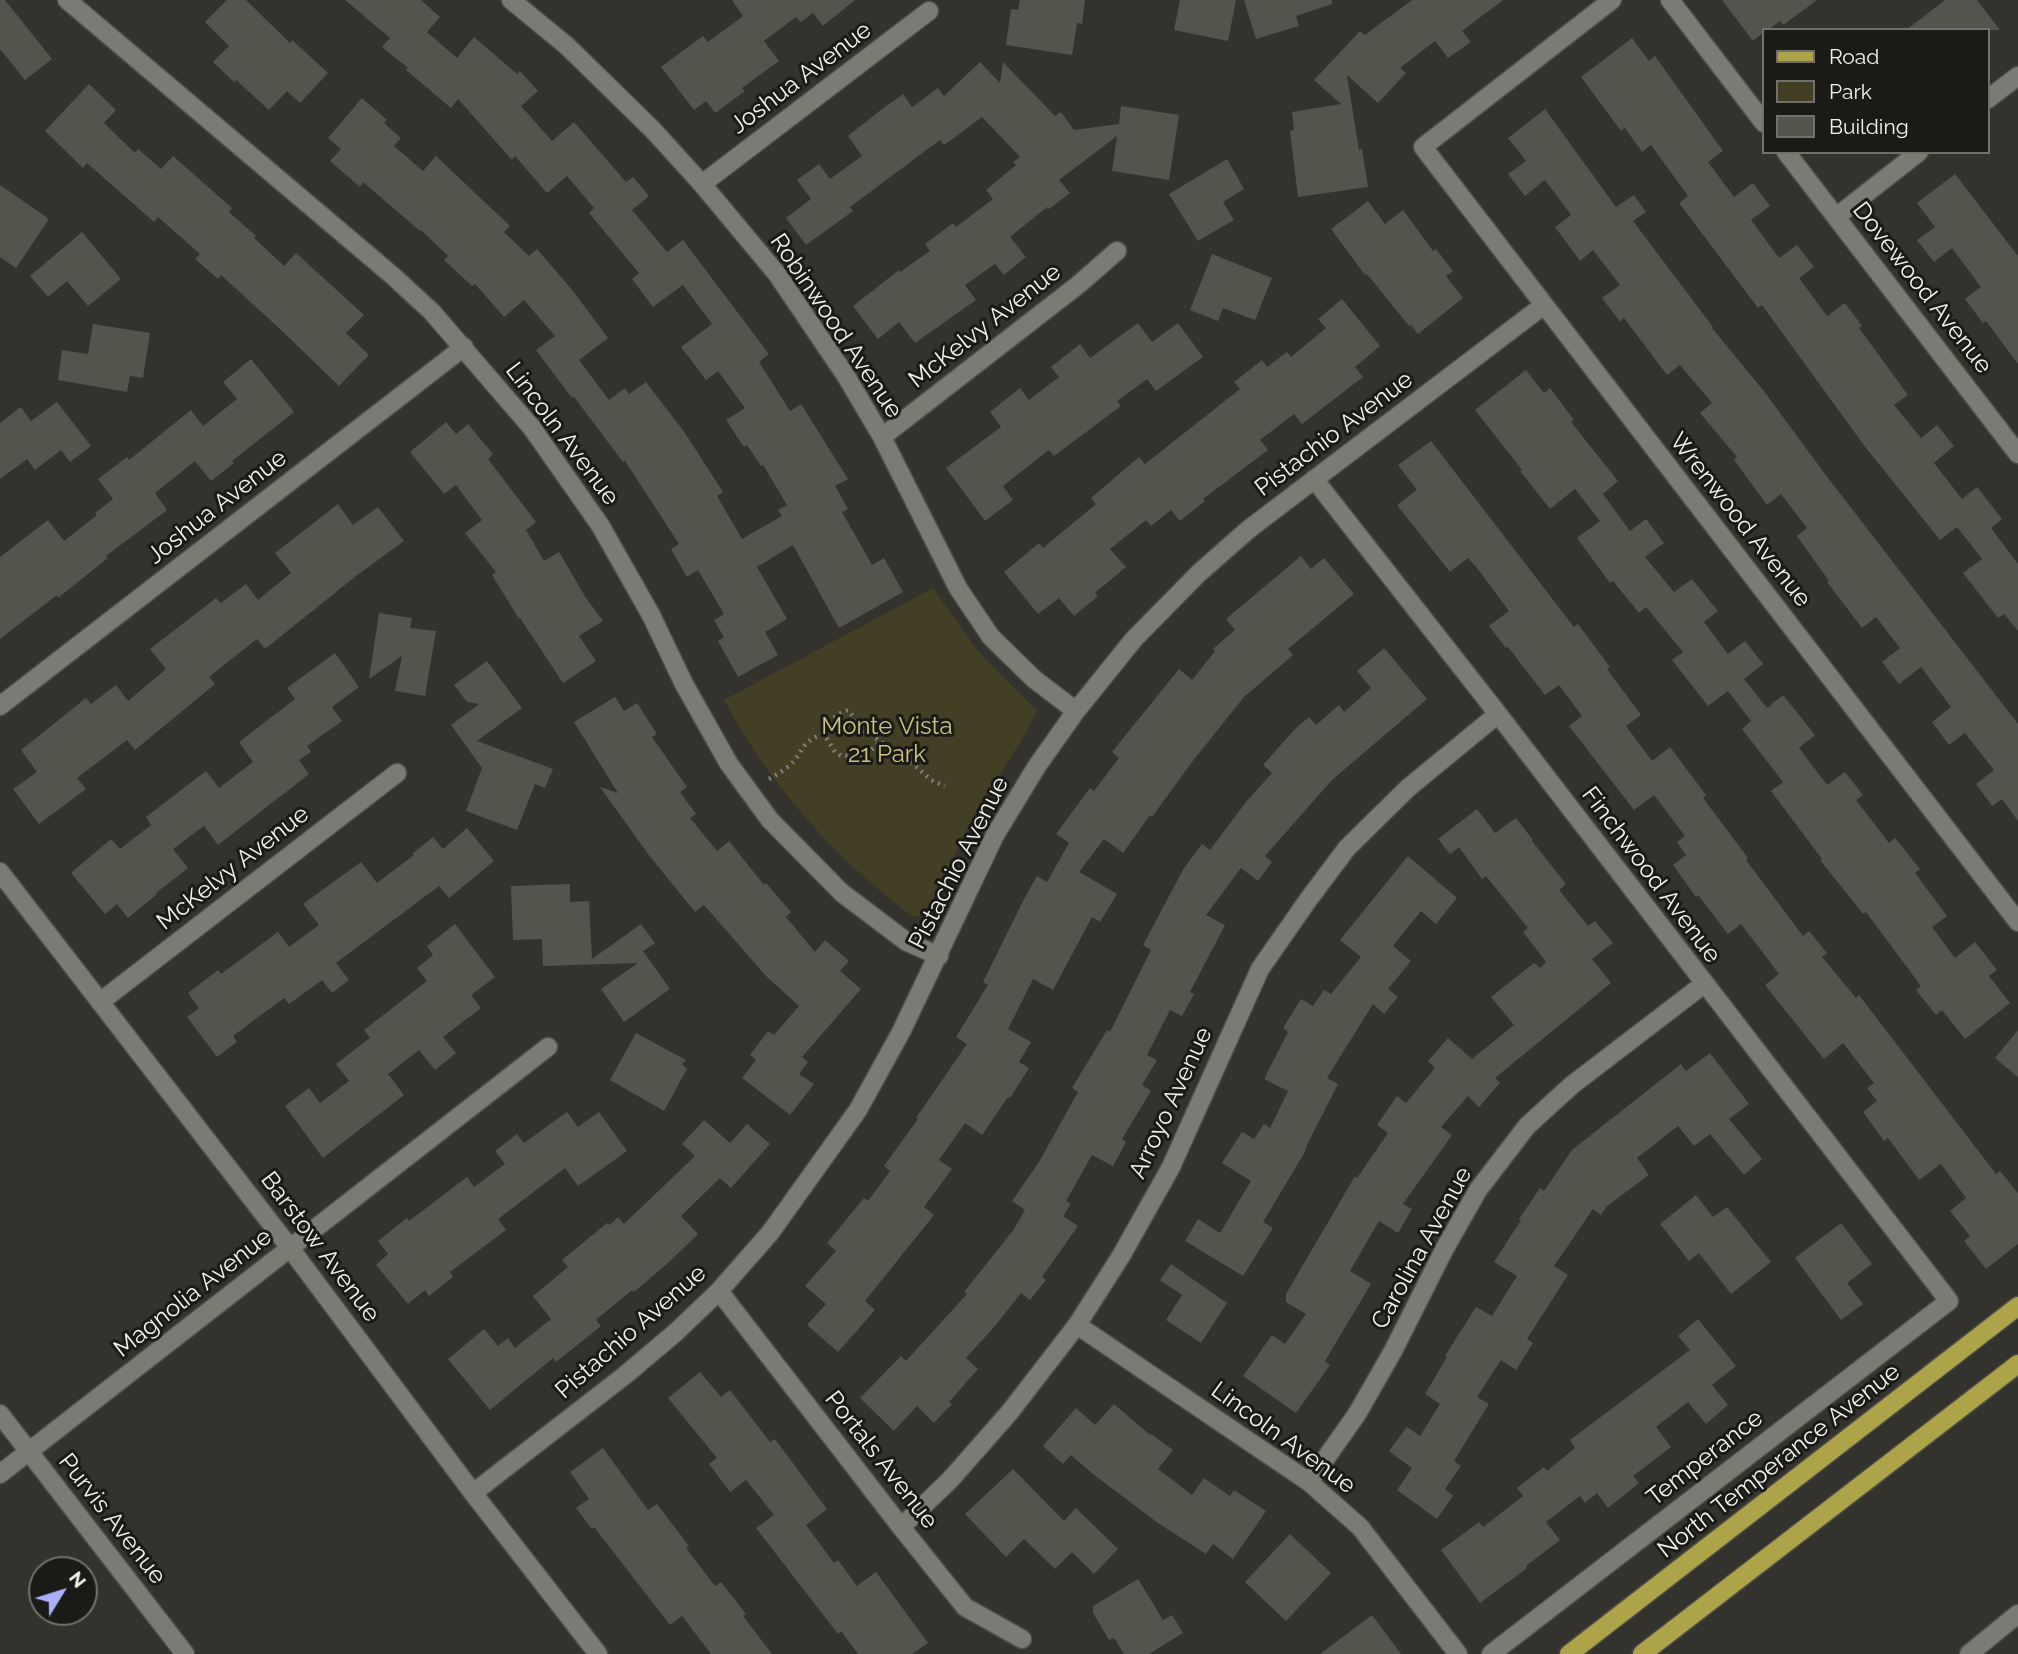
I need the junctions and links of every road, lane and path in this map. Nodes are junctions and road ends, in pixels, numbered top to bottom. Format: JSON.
{"nodes":[{"id":1,"x":67,"y":0,"type":"edge"},
{"id":2,"x":511,"y":0,"type":"edge"},
{"id":3,"x":1612,"y":0,"type":"edge"},
{"id":4,"x":1670,"y":0,"type":"edge"},
{"id":5,"x":929,"y":11,"type":"dead end"},
{"id":6,"x":2018,"y":76,"type":"edge"},
{"id":7,"x":1990,"y":97,"type":"edge"},
{"id":8,"x":1762,"y":120,"type":"edge"},
{"id":9,"x":1788,"y":154,"type":"edge"},
{"id":10,"x":1916,"y":154,"type":"edge"},
{"id":11,"x":702,"y":184,"type":"junction"},
{"id":12,"x":1836,"y":217,"type":"junction"},
{"id":13,"x":1117,"y":251,"type":"dead end"},
{"id":14,"x":1544,"y":304,"type":"junction"},
{"id":15,"x":464,"y":347,"type":"junction"},
{"id":16,"x":882,"y":437,"type":"junction"},
{"id":17,"x":2018,"y":454,"type":"edge"},
{"id":18,"x":1314,"y":479,"type":"junction"},
{"id":19,"x":0,"y":705,"type":"edge"},
{"id":20,"x":1076,"y":711,"type":"junction"},
{"id":21,"x":1498,"y":714,"type":"junction"},
{"id":22,"x":823,"y":732,"type":"junction"},
{"id":23,"x":880,"y":742,"type":"junction"},
{"id":24,"x":397,"y":773,"type":"dead end"},
{"id":25,"x":769,"y":779,"type":"dead end"},
{"id":26,"x":945,"y":786,"type":"dead end"},
{"id":27,"x":0,"y":872,"type":"edge"},
{"id":28,"x":2018,"y":922,"type":"edge"},
{"id":29,"x":939,"y":956,"type":"junction"},
{"id":30,"x":1704,"y":984,"type":"junction"},
{"id":31,"x":100,"y":1002,"type":"junction"},
{"id":32,"x":548,"y":1047,"type":"dead end"},
{"id":33,"x":290,"y":1248,"type":"junction"},
{"id":34,"x":719,"y":1291,"type":"junction"},
{"id":35,"x":1948,"y":1301,"type":"joint"},
{"id":36,"x":2018,"y":1306,"type":"edge"},
{"id":37,"x":1077,"y":1325,"type":"junction"},
{"id":38,"x":2018,"y":1364,"type":"edge"},
{"id":39,"x":0,"y":1414,"type":"edge"},
{"id":40,"x":29,"y":1450,"type":"junction"},
{"id":41,"x":0,"y":1474,"type":"edge"},
{"id":42,"x":1309,"y":1482,"type":"junction"},
{"id":43,"x":473,"y":1493,"type":"junction"},
{"id":44,"x":901,"y":1527,"type":"junction"},
{"id":45,"x":2018,"y":1614,"type":"edge"},
{"id":46,"x":1022,"y":1639,"type":"dead end"},
{"id":47,"x":185,"y":1654,"type":"edge"},
{"id":48,"x":598,"y":1654,"type":"edge"},
{"id":49,"x":1458,"y":1654,"type":"edge"},
{"id":50,"x":1491,"y":1654,"type":"edge"},
{"id":51,"x":1569,"y":1654,"type":"edge"},
{"id":52,"x":1642,"y":1654,"type":"edge"},
{"id":53,"x":1969,"y":1654,"type":"edge"}],
"edges":[{"from":1,"to":15,"type":"street","name":"Lincoln Avenue"},
{"from":2,"to":11,"type":"street","name":"Robinwood Avenue"},
{"from":3,"to":14,"type":"street","name":"Wrenwood Avenue"},
{"from":4,"to":8,"type":"street"},
{"from":5,"to":11,"type":"street","name":"Joshua Avenue"},
{"from":6,"to":7,"type":"street"},
{"from":9,"to":12,"type":"street","name":"Dovewood Avenue"},
{"from":10,"to":12,"type":"street"},
{"from":11,"to":16,"type":"street","name":"Robinwood Avenue"},
{"from":12,"to":17,"type":"street","name":"Dovewood Avenue"},
{"from":13,"to":16,"type":"street","name":"McKelvy Avenue"},
{"from":14,"to":18,"type":"street","name":"Pistachio Avenue"},
{"from":14,"to":28,"type":"street","name":"Wrenwood Avenue"},
{"from":15,"to":19,"type":"street","name":"Joshua Avenue"},
{"from":15,"to":29,"type":"street","name":"Lincoln Avenue"},
{"from":16,"to":20,"type":"street","name":"Robinwood Avenue"},
{"from":18,"to":20,"type":"street","name":"Pistachio Avenue"},
{"from":18,"to":21,"type":"street","name":"Finchwood Avenue"},
{"from":20,"to":29,"type":"street","name":"Pistachio Avenue"},
{"from":21,"to":30,"type":"street","name":"Finchwood Avenue"},
{"from":21,"to":37,"type":"street","name":"Arroyo Avenue"},
{"from":22,"to":23,"type":"path"},
{"from":22,"to":23,"type":"path"},
{"from":22,"to":25,"type":"path"},
{"from":23,"to":26,"type":"path"},
{"from":24,"to":31,"type":"street","name":"McKelvy Avenue"},
{"from":27,"to":31,"type":"street","name":"Barstow Avenue"},
{"from":29,"to":34,"type":"street","name":"Pistachio Avenue"},
{"from":30,"to":35,"type":"street","name":"Finchwood Avenue"},
{"from":30,"to":42,"type":"street","name":"Carolina Avenue"},
{"from":31,"to":33,"type":"street","name":"Barstow Avenue"},
{"from":32,"to":33,"type":"street","name":"Magnolia Avenue"},
{"from":33,"to":40,"type":"street","name":"Magnolia Avenue"},
{"from":33,"to":43,"type":"street","name":"Barstow Avenue"},
{"from":34,"to":43,"type":"street","name":"Pistachio Avenue"},
{"from":34,"to":44,"type":"street","name":"Portals Avenue"},
{"from":35,"to":50,"type":"street","name":"Temperance"},
{"from":36,"to":51,"type":"main road","name":"North Temperance Avenue"},
{"from":37,"to":42,"type":"street","name":"Lincoln Avenue"},
{"from":37,"to":44,"type":"street","name":"Arroyo Avenue"},
{"from":38,"to":52,"type":"main road"},
{"from":39,"to":40,"type":"street","name":"Purvis Avenue"},
{"from":40,"to":41,"type":"street","name":"Magnolia Avenue"},
{"from":40,"to":47,"type":"street","name":"Purvis Avenue"},
{"from":42,"to":49,"type":"street","name":"Lincoln Avenue"},
{"from":43,"to":48,"type":"street","name":"Barstow Avenue"},
{"from":44,"to":46,"type":"street","name":"Portals Avenue"},
{"from":45,"to":53,"type":"street"}]}
